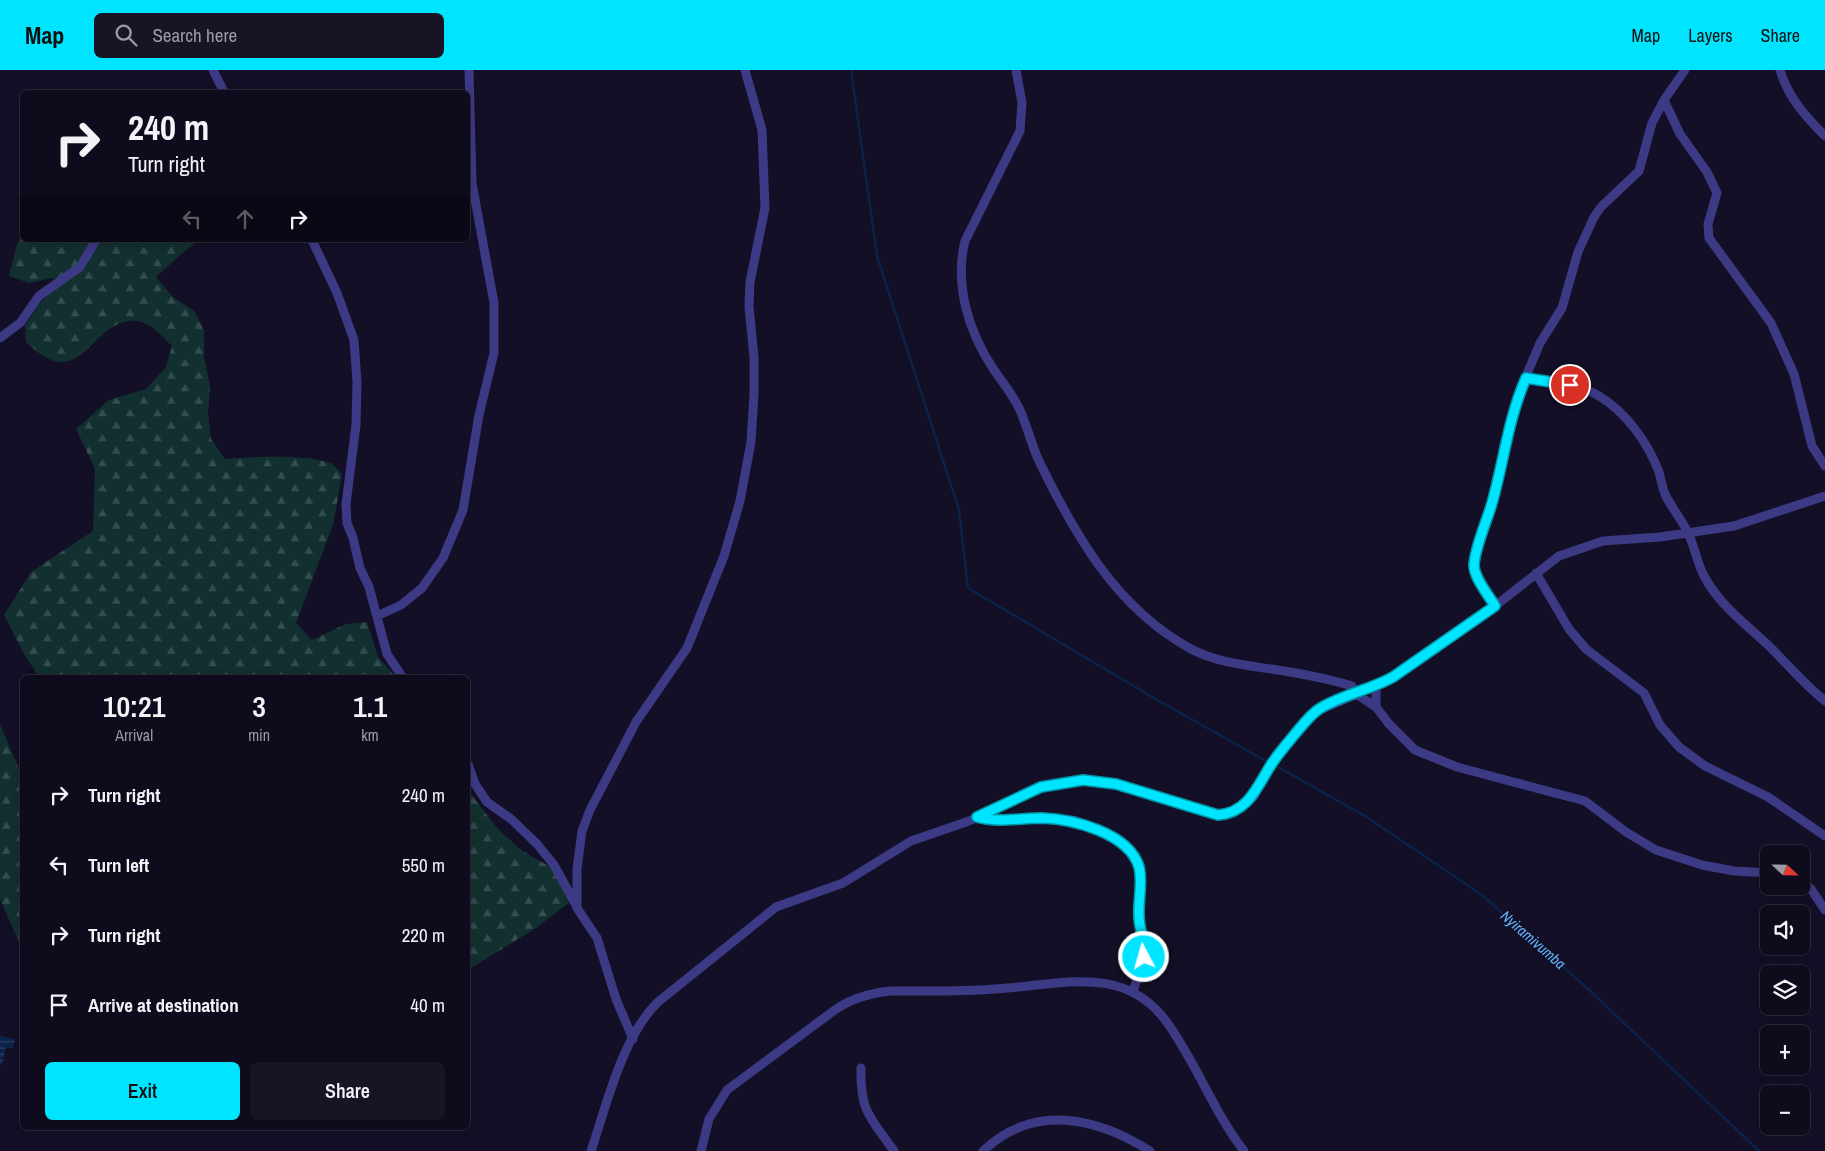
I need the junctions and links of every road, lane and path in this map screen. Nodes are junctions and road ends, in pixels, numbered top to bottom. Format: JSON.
{"nodes":[{"id":1,"x":213,"y":70,"type":"edge"},
{"id":2,"x":469,"y":70,"type":"edge"},
{"id":3,"x":746,"y":70,"type":"edge"},
{"id":4,"x":1016,"y":70,"type":"edge"},
{"id":5,"x":1685,"y":70,"type":"edge"},
{"id":6,"x":1780,"y":70,"type":"edge"},
{"id":7,"x":223,"y":90,"type":"edge"},
{"id":8,"x":470,"y":90,"type":"edge"},
{"id":9,"x":1664,"y":100,"type":"junction"},
{"id":10,"x":470,"y":108,"type":"edge"},
{"id":11,"x":1825,"y":136,"type":"edge"},
{"id":12,"x":95,"y":242,"type":"edge"},
{"id":13,"x":313,"y":242,"type":"edge"},
{"id":14,"x":0,"y":338,"type":"edge"},
{"id":15,"x":1526,"y":378,"type":"junction"},
{"id":16,"x":1825,"y":466,"type":"edge"},
{"id":17,"x":1825,"y":496,"type":"edge"},
{"id":18,"x":1688,"y":533,"type":"junction"},
{"id":19,"x":1536,"y":573,"type":"junction"},
{"id":20,"x":1495,"y":606,"type":"junction"},
{"id":21,"x":377,"y":616,"type":"junction"},
{"id":22,"x":401,"y":675,"type":"edge"},
{"id":23,"x":1376,"y":686,"type":"junction"},
{"id":24,"x":1356,"y":694,"type":"junction"},
{"id":25,"x":1825,"y":701,"type":"edge"},
{"id":26,"x":1376,"y":707,"type":"junction"},
{"id":27,"x":470,"y":770,"type":"edge"},
{"id":28,"x":977,"y":817,"type":"junction"},
{"id":29,"x":1825,"y":836,"type":"edge"},
{"id":30,"x":1760,"y":872,"type":"edge"},
{"id":31,"x":1810,"y":888,"type":"edge"},
{"id":32,"x":577,"y":908,"type":"junction"},
{"id":33,"x":1825,"y":910,"type":"edge"},
{"id":34,"x":1133,"y":991,"type":"junction"},
{"id":35,"x":633,"y":1039,"type":"junction"},
{"id":36,"x":861,"y":1068,"type":"dead end"},
{"id":37,"x":591,"y":1151,"type":"edge"},
{"id":38,"x":701,"y":1151,"type":"edge"},
{"id":39,"x":894,"y":1151,"type":"edge"},
{"id":40,"x":983,"y":1151,"type":"edge"},
{"id":41,"x":1150,"y":1151,"type":"edge"},
{"id":42,"x":1244,"y":1151,"type":"edge"}],
"edges":[{"from":1,"to":7,"type":"street"},
{"from":2,"to":8,"type":"street"},
{"from":3,"to":32,"type":"street"},
{"from":4,"to":24,"type":"street"},
{"from":5,"to":9,"type":"street"},
{"from":6,"to":11,"type":"street"},
{"from":9,"to":15,"type":"street"},
{"from":9,"to":16,"type":"street"},
{"from":10,"to":21,"type":"street"},
{"from":12,"to":14,"type":"street"},
{"from":13,"to":21,"type":"street"},
{"from":15,"to":18,"type":"street"},
{"from":15,"to":20,"type":"street"},
{"from":17,"to":18,"type":"street"},
{"from":18,"to":19,"type":"street"},
{"from":18,"to":25,"type":"street"},
{"from":19,"to":20,"type":"street"},
{"from":19,"to":29,"type":"street"},
{"from":20,"to":23,"type":"street"},
{"from":21,"to":22,"type":"street"},
{"from":23,"to":24,"type":"street"},
{"from":23,"to":26,"type":"street"},
{"from":24,"to":26,"type":"street"},
{"from":24,"to":28,"type":"street"},
{"from":26,"to":30,"type":"street"},
{"from":27,"to":32,"type":"street"},
{"from":28,"to":34,"type":"street"},
{"from":28,"to":35,"type":"street"},
{"from":31,"to":33,"type":"street"},
{"from":32,"to":35,"type":"street"},
{"from":34,"to":38,"type":"street"},
{"from":34,"to":42,"type":"street"},
{"from":35,"to":37,"type":"street"},
{"from":36,"to":39,"type":"street"},
{"from":40,"to":41,"type":"street"}]}
